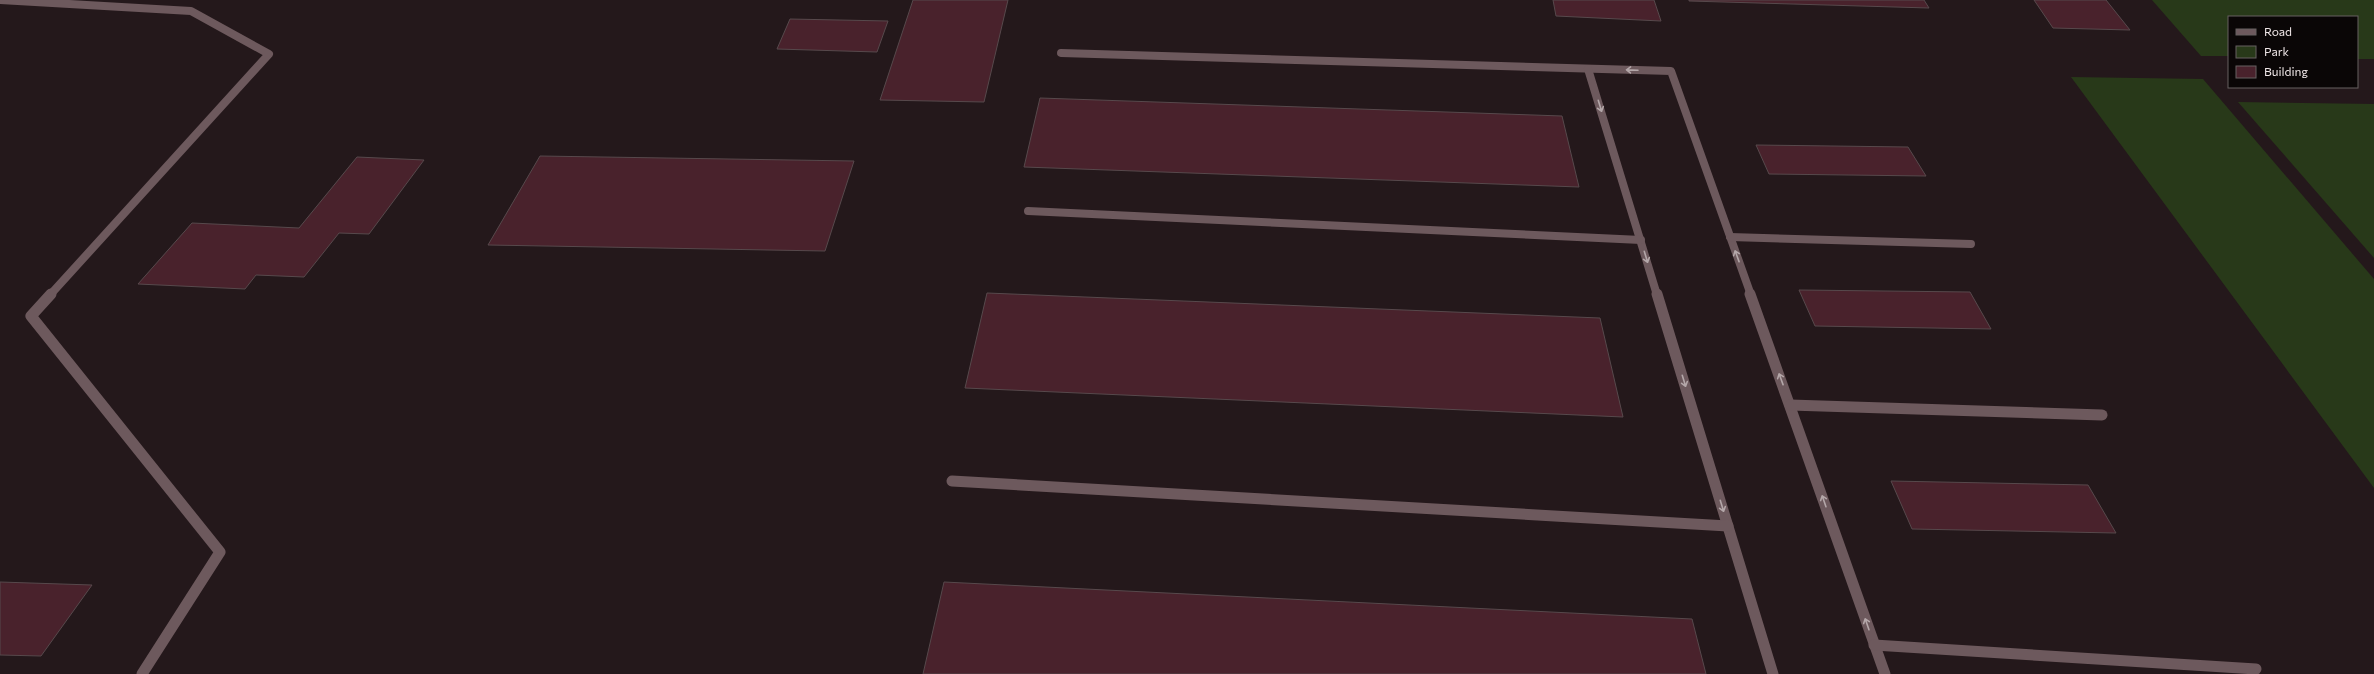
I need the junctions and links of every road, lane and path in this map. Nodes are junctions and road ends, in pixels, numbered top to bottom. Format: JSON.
{"nodes":[{"id":1,"x":0,"y":0,"type":"edge"},
{"id":2,"x":1061,"y":53,"type":"dead end"},
{"id":3,"x":1588,"y":69,"type":"junction"},
{"id":4,"x":1028,"y":211,"type":"dead end"},
{"id":5,"x":1730,"y":237,"type":"junction"},
{"id":6,"x":1641,"y":240,"type":"junction"},
{"id":7,"x":1971,"y":244,"type":"dead end"},
{"id":8,"x":1790,"y":405,"type":"junction"},
{"id":9,"x":2102,"y":415,"type":"dead end"},
{"id":10,"x":952,"y":481,"type":"dead end"},
{"id":11,"x":1728,"y":526,"type":"junction"},
{"id":12,"x":1874,"y":645,"type":"junction"},
{"id":13,"x":2256,"y":669,"type":"dead end"},
{"id":14,"x":142,"y":674,"type":"edge"},
{"id":15,"x":1774,"y":674,"type":"edge"},
{"id":16,"x":1885,"y":674,"type":"edge"}],
"edges":[{"from":1,"to":14,"type":"lane"},
{"from":2,"to":3,"type":"lane"},
{"from":5,"to":3,"type":"lane","one_way":true},
{"from":3,"to":6,"type":"lane","one_way":true},
{"from":4,"to":6,"type":"lane"},
{"from":5,"to":7,"type":"lane"},
{"from":8,"to":5,"type":"lane","one_way":true},
{"from":6,"to":11,"type":"lane","one_way":true},
{"from":8,"to":9,"type":"lane"},
{"from":12,"to":8,"type":"lane","one_way":true},
{"from":10,"to":11,"type":"lane"},
{"from":11,"to":15,"type":"lane"},
{"from":12,"to":13,"type":"lane"},
{"from":12,"to":16,"type":"lane"}]}
